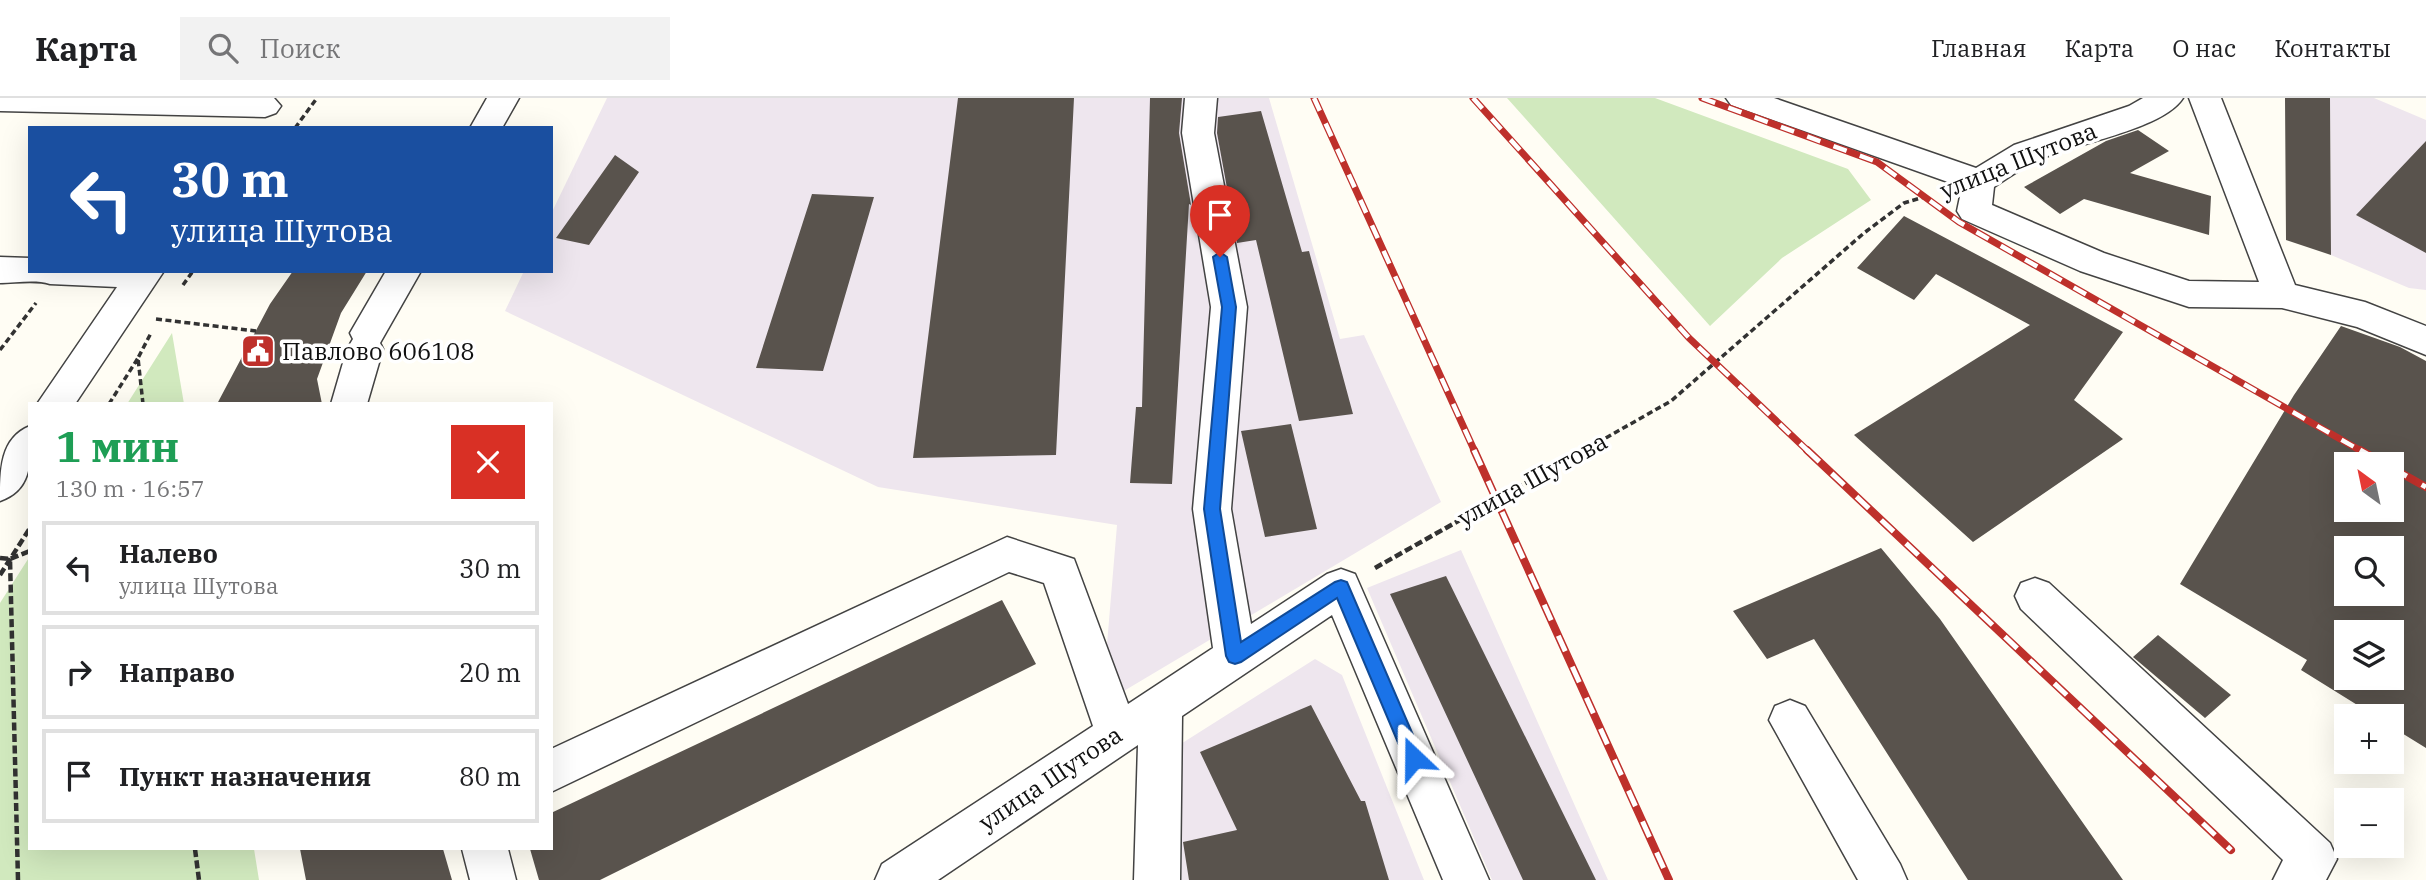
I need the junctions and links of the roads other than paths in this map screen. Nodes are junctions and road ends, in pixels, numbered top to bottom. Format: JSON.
{"nodes":[{"id":1,"x":503,"y":98,"type":"edge"},
{"id":2,"x":1201,"y":98,"type":"edge"},
{"id":3,"x":1742,"y":98,"type":"edge"},
{"id":4,"x":2166,"y":98,"type":"edge"},
{"id":5,"x":2205,"y":98,"type":"edge"},
{"id":6,"x":0,"y":100,"type":"edge"},
{"id":7,"x":262,"y":110,"type":"edge"},
{"id":8,"x":487,"y":126,"type":"edge"},
{"id":9,"x":1979,"y":181,"type":"junction"},
{"id":10,"x":0,"y":270,"type":"edge"},
{"id":11,"x":28,"y":271,"type":"edge"},
{"id":12,"x":146,"y":273,"type":"edge"},
{"id":13,"x":403,"y":273,"type":"edge"},
{"id":14,"x":2282,"y":295,"type":"junction"},
{"id":15,"x":2426,"y":341,"type":"edge"},
{"id":16,"x":56,"y":402,"type":"edge"},
{"id":17,"x":348,"y":402,"type":"edge"},
{"id":18,"x":28,"y":444,"type":"edge"},
{"id":19,"x":0,"y":485,"type":"edge"},
{"id":20,"x":2035,"y":596,"type":"dead end"},
{"id":21,"x":1235,"y":656,"type":"junction"},
{"id":22,"x":1161,"y":704,"type":"junction"},
{"id":23,"x":1790,"y":720,"type":"dead end"},
{"id":24,"x":1117,"y":733,"type":"junction"},
{"id":25,"x":553,"y":770,"type":"edge"},
{"id":26,"x":485,"y":850,"type":"edge"},
{"id":27,"x":493,"y":880,"type":"edge"},
{"id":28,"x":898,"y":880,"type":"edge"},
{"id":29,"x":1157,"y":880,"type":"edge"},
{"id":30,"x":1466,"y":880,"type":"edge"},
{"id":31,"x":1884,"y":880,"type":"edge"},
{"id":32,"x":2296,"y":880,"type":"edge"}],
"edges":[{"from":1,"to":8,"type":"street"},
{"from":2,"to":21,"type":"street"},
{"from":3,"to":9,"type":"street"},
{"from":4,"to":9,"type":"street","name":"улица Шутова"},
{"from":5,"to":14,"type":"street"},
{"from":6,"to":7,"type":"street"},
{"from":9,"to":14,"type":"street"},
{"from":10,"to":11,"type":"street"},
{"from":12,"to":16,"type":"street"},
{"from":13,"to":17,"type":"street"},
{"from":14,"to":15,"type":"street"},
{"from":18,"to":19,"type":"street"},
{"from":20,"to":32,"type":"street"},
{"from":21,"to":22,"type":"street","name":"улица Шутова"},
{"from":21,"to":30,"type":"street","name":"улица Шутова"},
{"from":22,"to":24,"type":"street","name":"улица Шутова"},
{"from":22,"to":29,"type":"street"},
{"from":23,"to":31,"type":"street"},
{"from":24,"to":25,"type":"street"},
{"from":24,"to":28,"type":"street","name":"улица Шутова"},
{"from":26,"to":27,"type":"street"}]}
